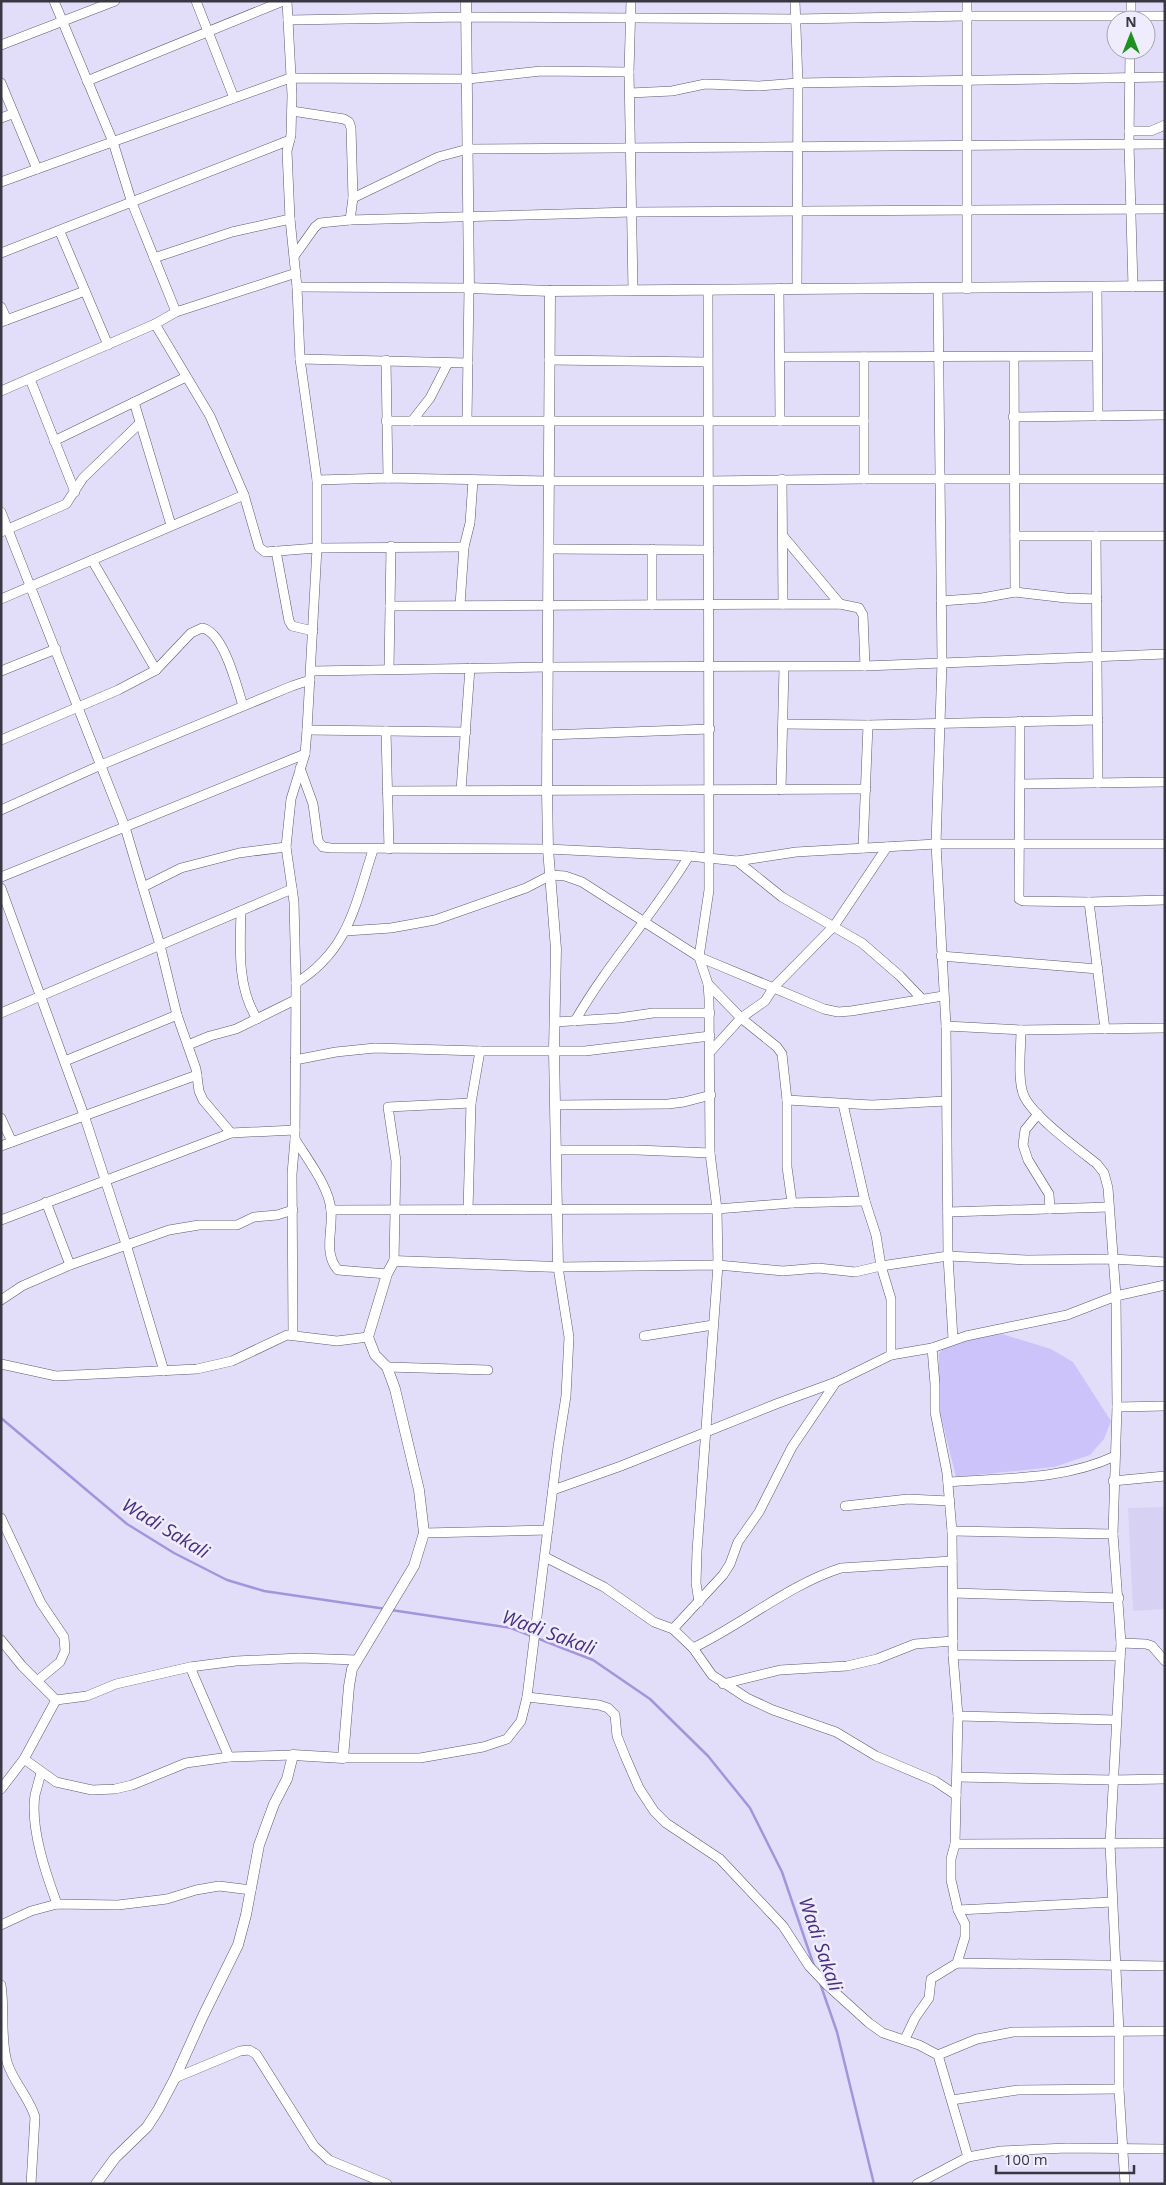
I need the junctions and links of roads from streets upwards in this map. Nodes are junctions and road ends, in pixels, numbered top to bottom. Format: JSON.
{"nodes":[{"id":1,"x":54,"y":1,"type":"edge"},
{"id":2,"x":115,"y":1,"type":"edge"},
{"id":3,"x":196,"y":1,"type":"edge"},
{"id":4,"x":287,"y":1,"type":"edge"},
{"id":5,"x":466,"y":1,"type":"edge"},
{"id":6,"x":631,"y":1,"type":"edge"},
{"id":7,"x":795,"y":1,"type":"edge"},
{"id":8,"x":966,"y":1,"type":"edge"},
{"id":9,"x":278,"y":2,"type":"edge"},
{"id":10,"x":967,"y":16,"type":"junction"},
{"id":11,"x":466,"y":17,"type":"junction"},
{"id":12,"x":631,"y":17,"type":"junction"},
{"id":13,"x":1106,"y":18,"type":"edge"},
{"id":14,"x":795,"y":19,"type":"junction"},
{"id":15,"x":61,"y":20,"type":"junction"},
{"id":16,"x":288,"y":20,"type":"junction"},
{"id":17,"x":207,"y":31,"type":"junction"},
{"id":18,"x":1,"y":44,"type":"edge"},
{"id":19,"x":1130,"y":60,"type":"edge"},
{"id":20,"x":629,"y":72,"type":"junction"},
{"id":21,"x":1165,"y":77,"type":"edge"},
{"id":22,"x":290,"y":78,"type":"junction"},
{"id":23,"x":468,"y":79,"type":"junction"},
{"id":24,"x":1130,"y":79,"type":"junction"},
{"id":25,"x":87,"y":81,"type":"junction"},
{"id":26,"x":965,"y":81,"type":"junction"},
{"id":27,"x":1,"y":83,"type":"edge"},
{"id":28,"x":798,"y":83,"type":"junction"},
{"id":29,"x":630,"y":93,"type":"junction"},
{"id":30,"x":234,"y":98,"type":"junction"},
{"id":31,"x":292,"y":110,"type":"junction"},
{"id":32,"x":12,"y":114,"type":"junction"},
{"id":33,"x":1,"y":118,"type":"edge"},
{"id":34,"x":1165,"y":125,"type":"edge"},
{"id":35,"x":1129,"y":131,"type":"junction"},
{"id":36,"x":290,"y":140,"type":"junction"},
{"id":37,"x":112,"y":142,"type":"junction"},
{"id":38,"x":1128,"y":144,"type":"junction"},
{"id":39,"x":1165,"y":144,"type":"edge"},
{"id":40,"x":965,"y":146,"type":"junction"},
{"id":41,"x":796,"y":147,"type":"junction"},
{"id":42,"x":468,"y":149,"type":"junction"},
{"id":43,"x":632,"y":149,"type":"junction"},
{"id":44,"x":37,"y":169,"type":"junction"},
{"id":45,"x":1,"y":182,"type":"edge"},
{"id":46,"x":354,"y":198,"type":"junction"},
{"id":47,"x":132,"y":203,"type":"junction"},
{"id":48,"x":1131,"y":209,"type":"junction"},
{"id":49,"x":1165,"y":209,"type":"edge"},
{"id":50,"x":965,"y":210,"type":"junction"},
{"id":51,"x":796,"y":211,"type":"junction"},
{"id":52,"x":632,"y":212,"type":"junction"},
{"id":53,"x":468,"y":216,"type":"junction"},
{"id":54,"x":290,"y":219,"type":"junction"},
{"id":55,"x":350,"y":220,"type":"junction"},
{"id":56,"x":60,"y":232,"type":"junction"},
{"id":57,"x":1,"y":253,"type":"edge"},
{"id":58,"x":295,"y":255,"type":"junction"},
{"id":59,"x":154,"y":258,"type":"junction"},
{"id":60,"x":296,"y":273,"type":"junction"},
{"id":61,"x":1165,"y":286,"type":"edge"},
{"id":62,"x":1097,"y":287,"type":"junction"},
{"id":63,"x":1133,"y":287,"type":"junction"},
{"id":64,"x":297,"y":288,"type":"junction"},
{"id":65,"x":469,"y":288,"type":"junction"},
{"id":66,"x":780,"y":288,"type":"junction"},
{"id":67,"x":797,"y":288,"type":"junction"},
{"id":68,"x":938,"y":289,"type":"junction"},
{"id":69,"x":966,"y":289,"type":"junction"},
{"id":70,"x":634,"y":290,"type":"junction"},
{"id":71,"x":708,"y":290,"type":"junction"},
{"id":72,"x":85,"y":291,"type":"junction"},
{"id":73,"x":550,"y":291,"type":"junction"},
{"id":74,"x":1,"y":307,"type":"edge"},
{"id":75,"x":176,"y":312,"type":"junction"},
{"id":76,"x":4,"y":321,"type":"edge"},
{"id":77,"x":155,"y":324,"type":"junction"},
{"id":78,"x":108,"y":345,"type":"junction"},
{"id":79,"x":1097,"y":356,"type":"junction"},
{"id":80,"x":780,"y":357,"type":"junction"},
{"id":81,"x":864,"y":357,"type":"junction"},
{"id":82,"x":939,"y":357,"type":"junction"},
{"id":83,"x":1014,"y":357,"type":"junction"},
{"id":84,"x":300,"y":359,"type":"junction"},
{"id":85,"x":386,"y":360,"type":"junction"},
{"id":86,"x":549,"y":360,"type":"junction"},
{"id":87,"x":707,"y":362,"type":"junction"},
{"id":88,"x":448,"y":363,"type":"junction"},
{"id":89,"x":468,"y":363,"type":"junction"},
{"id":90,"x":186,"y":377,"type":"junction"},
{"id":91,"x":30,"y":379,"type":"junction"},
{"id":92,"x":1,"y":391,"type":"edge"},
{"id":93,"x":134,"y":402,"type":"junction"},
{"id":94,"x":1165,"y":415,"type":"edge"},
{"id":95,"x":1098,"y":416,"type":"junction"},
{"id":96,"x":1014,"y":417,"type":"junction"},
{"id":97,"x":467,"y":420,"type":"junction"},
{"id":98,"x":549,"y":420,"type":"junction"},
{"id":99,"x":386,"y":421,"type":"junction"},
{"id":100,"x":412,"y":421,"type":"junction"},
{"id":101,"x":707,"y":421,"type":"junction"},
{"id":102,"x":780,"y":421,"type":"junction"},
{"id":103,"x":864,"y":421,"type":"junction"},
{"id":104,"x":140,"y":422,"type":"junction"},
{"id":105,"x":54,"y":441,"type":"junction"},
{"id":106,"x":388,"y":478,"type":"junction"},
{"id":107,"x":940,"y":478,"type":"junction"},
{"id":108,"x":1014,"y":478,"type":"junction"},
{"id":109,"x":782,"y":479,"type":"junction"},
{"id":110,"x":864,"y":479,"type":"junction"},
{"id":111,"x":1165,"y":479,"type":"edge"},
{"id":112,"x":317,"y":480,"type":"junction"},
{"id":113,"x":472,"y":480,"type":"junction"},
{"id":114,"x":549,"y":482,"type":"junction"},
{"id":115,"x":708,"y":482,"type":"junction"},
{"id":116,"x":75,"y":492,"type":"junction"},
{"id":117,"x":244,"y":495,"type":"junction"},
{"id":118,"x":1,"y":512,"type":"edge"},
{"id":119,"x":171,"y":526,"type":"junction"},
{"id":120,"x":5,"y":530,"type":"edge"},
{"id":121,"x":783,"y":536,"type":"junction"},
{"id":122,"x":1015,"y":536,"type":"junction"},
{"id":123,"x":1096,"y":536,"type":"junction"},
{"id":124,"x":1165,"y":536,"type":"edge"},
{"id":125,"x":391,"y":546,"type":"junction"},
{"id":126,"x":464,"y":547,"type":"junction"},
{"id":127,"x":317,"y":548,"type":"junction"},
{"id":128,"x":549,"y":549,"type":"junction"},
{"id":129,"x":652,"y":550,"type":"junction"},
{"id":130,"x":709,"y":550,"type":"junction"},
{"id":131,"x":276,"y":551,"type":"junction"},
{"id":132,"x":92,"y":560,"type":"junction"},
{"id":133,"x":32,"y":586,"type":"junction"},
{"id":134,"x":1015,"y":592,"type":"junction"},
{"id":135,"x":1,"y":599,"type":"edge"},
{"id":136,"x":1097,"y":599,"type":"junction"},
{"id":137,"x":941,"y":601,"type":"junction"},
{"id":138,"x":783,"y":604,"type":"junction"},
{"id":139,"x":840,"y":604,"type":"junction"},
{"id":140,"x":460,"y":605,"type":"junction"},
{"id":141,"x":548,"y":605,"type":"junction"},
{"id":142,"x":652,"y":605,"type":"junction"},
{"id":143,"x":710,"y":605,"type":"junction"},
{"id":144,"x":390,"y":606,"type":"junction"},
{"id":145,"x":313,"y":631,"type":"junction"},
{"id":146,"x":56,"y":649,"type":"junction"},
{"id":147,"x":1165,"y":654,"type":"edge"},
{"id":148,"x":1097,"y":656,"type":"junction"},
{"id":149,"x":942,"y":662,"type":"junction"},
{"id":150,"x":865,"y":666,"type":"junction"},
{"id":151,"x":548,"y":667,"type":"junction"},
{"id":152,"x":784,"y":667,"type":"junction"},
{"id":153,"x":470,"y":668,"type":"junction"},
{"id":154,"x":710,"y":668,"type":"junction"},
{"id":155,"x":389,"y":669,"type":"junction"},
{"id":156,"x":1,"y":670,"type":"edge"},
{"id":157,"x":156,"y":670,"type":"junction"},
{"id":158,"x":311,"y":675,"type":"junction"},
{"id":159,"x":243,"y":706,"type":"junction"},
{"id":160,"x":79,"y":707,"type":"junction"},
{"id":161,"x":1098,"y":720,"type":"junction"},
{"id":162,"x":1020,"y":721,"type":"junction"},
{"id":163,"x":783,"y":724,"type":"junction"},
{"id":164,"x":940,"y":724,"type":"junction"},
{"id":165,"x":868,"y":725,"type":"junction"},
{"id":166,"x":710,"y":729,"type":"junction"},
{"id":167,"x":307,"y":730,"type":"junction"},
{"id":168,"x":386,"y":731,"type":"junction"},
{"id":169,"x":466,"y":732,"type":"junction"},
{"id":170,"x":547,"y":735,"type":"junction"},
{"id":171,"x":1,"y":740,"type":"edge"},
{"id":172,"x":305,"y":754,"type":"junction"},
{"id":173,"x":101,"y":765,"type":"junction"},
{"id":174,"x":300,"y":768,"type":"junction"},
{"id":175,"x":1165,"y":782,"type":"edge"},
{"id":176,"x":1098,"y":783,"type":"junction"},
{"id":177,"x":1020,"y":784,"type":"junction"},
{"id":178,"x":866,"y":789,"type":"junction"},
{"id":179,"x":460,"y":790,"type":"junction"},
{"id":180,"x":547,"y":790,"type":"junction"},
{"id":181,"x":781,"y":790,"type":"junction"},
{"id":182,"x":387,"y":791,"type":"junction"},
{"id":183,"x":709,"y":791,"type":"junction"},
{"id":184,"x":1,"y":810,"type":"edge"},
{"id":185,"x":125,"y":827,"type":"junction"},
{"id":186,"x":936,"y":844,"type":"junction"},
{"id":187,"x":1018,"y":844,"type":"junction"},
{"id":188,"x":1165,"y":844,"type":"edge"},
{"id":189,"x":286,"y":847,"type":"junction"},
{"id":190,"x":887,"y":847,"type":"junction"},
{"id":191,"x":863,"y":848,"type":"junction"},
{"id":192,"x":389,"y":849,"type":"junction"},
{"id":193,"x":548,"y":849,"type":"junction"},
{"id":194,"x":373,"y":850,"type":"junction"},
{"id":195,"x":689,"y":856,"type":"junction"},
{"id":196,"x":709,"y":858,"type":"junction"},
{"id":197,"x":737,"y":861,"type":"junction"},
{"id":198,"x":551,"y":875,"type":"junction"},
{"id":199,"x":1,"y":877,"type":"edge"},
{"id":200,"x":143,"y":887,"type":"junction"},
{"id":201,"x":1,"y":888,"type":"edge"},
{"id":202,"x":292,"y":889,"type":"junction"},
{"id":203,"x":1165,"y":900,"type":"edge"},
{"id":204,"x":1089,"y":902,"type":"junction"},
{"id":205,"x":240,"y":911,"type":"junction"},
{"id":206,"x":644,"y":922,"type":"junction"},
{"id":207,"x":834,"y":926,"type":"junction"},
{"id":208,"x":346,"y":931,"type":"junction"},
{"id":209,"x":160,"y":945,"type":"junction"},
{"id":210,"x":699,"y":956,"type":"junction"},
{"id":211,"x":941,"y":956,"type":"junction"},
{"id":212,"x":1098,"y":969,"type":"junction"},
{"id":213,"x":296,"y":983,"type":"junction"},
{"id":214,"x":708,"y":984,"type":"junction"},
{"id":215,"x":774,"y":987,"type":"junction"},
{"id":216,"x":41,"y":995,"type":"junction"},
{"id":217,"x":943,"y":996,"type":"junction"},
{"id":218,"x":922,"y":999,"type":"junction"},
{"id":219,"x":295,"y":1000,"type":"junction"},
{"id":220,"x":1,"y":1013,"type":"edge"},
{"id":221,"x":710,"y":1013,"type":"junction"},
{"id":222,"x":178,"y":1015,"type":"junction"},
{"id":223,"x":741,"y":1018,"type":"junction"},
{"id":224,"x":257,"y":1019,"type":"junction"},
{"id":225,"x":575,"y":1021,"type":"junction"},
{"id":226,"x":555,"y":1022,"type":"junction"},
{"id":227,"x":946,"y":1026,"type":"junction"},
{"id":228,"x":1165,"y":1028,"type":"edge"},
{"id":229,"x":1105,"y":1029,"type":"junction"},
{"id":230,"x":1020,"y":1030,"type":"junction"},
{"id":231,"x":710,"y":1036,"type":"junction"},
{"id":232,"x":188,"y":1044,"type":"junction"},
{"id":233,"x":480,"y":1051,"type":"junction"},
{"id":234,"x":554,"y":1051,"type":"junction"},
{"id":235,"x":711,"y":1051,"type":"junction"},
{"id":236,"x":295,"y":1060,"type":"junction"},
{"id":237,"x":65,"y":1061,"type":"junction"},
{"id":238,"x":197,"y":1075,"type":"junction"},
{"id":239,"x":711,"y":1095,"type":"junction"},
{"id":240,"x":787,"y":1100,"type":"junction"},
{"id":241,"x":946,"y":1101,"type":"junction"},
{"id":242,"x":471,"y":1103,"type":"junction"},
{"id":243,"x":843,"y":1104,"type":"junction"},
{"id":244,"x":555,"y":1105,"type":"junction"},
{"id":245,"x":1038,"y":1114,"type":"junction"},
{"id":246,"x":1,"y":1118,"type":"edge"},
{"id":247,"x":85,"y":1118,"type":"junction"},
{"id":248,"x":231,"y":1133,"type":"junction"},
{"id":249,"x":295,"y":1135,"type":"junction"},
{"id":250,"x":12,"y":1142,"type":"junction"},
{"id":251,"x":1,"y":1146,"type":"edge"},
{"id":252,"x":556,"y":1150,"type":"junction"},
{"id":253,"x":710,"y":1153,"type":"junction"},
{"id":254,"x":104,"y":1182,"type":"junction"},
{"id":255,"x":865,"y":1201,"type":"junction"},
{"id":256,"x":46,"y":1202,"type":"junction"},
{"id":257,"x":792,"y":1203,"type":"junction"},
{"id":258,"x":1109,"y":1207,"type":"junction"},
{"id":259,"x":717,"y":1209,"type":"junction"},
{"id":260,"x":1050,"y":1209,"type":"junction"},
{"id":261,"x":292,"y":1210,"type":"junction"},
{"id":262,"x":332,"y":1210,"type":"junction"},
{"id":263,"x":395,"y":1210,"type":"junction"},
{"id":264,"x":468,"y":1210,"type":"junction"},
{"id":265,"x":556,"y":1210,"type":"junction"},
{"id":266,"x":948,"y":1212,"type":"junction"},
{"id":267,"x":1,"y":1220,"type":"edge"},
{"id":268,"x":126,"y":1244,"type":"junction"},
{"id":269,"x":948,"y":1256,"type":"junction"},
{"id":270,"x":1112,"y":1259,"type":"junction"},
{"id":271,"x":394,"y":1262,"type":"junction"},
{"id":272,"x":1165,"y":1262,"type":"edge"},
{"id":273,"x":70,"y":1265,"type":"junction"},
{"id":274,"x":718,"y":1265,"type":"junction"},
{"id":275,"x":881,"y":1266,"type":"junction"},
{"id":276,"x":558,"y":1267,"type":"junction"},
{"id":277,"x":387,"y":1274,"type":"junction"},
{"id":278,"x":1165,"y":1285,"type":"edge"},
{"id":279,"x":1116,"y":1296,"type":"junction"},
{"id":280,"x":1,"y":1300,"type":"edge"},
{"id":281,"x":712,"y":1325,"type":"junction"},
{"id":282,"x":293,"y":1335,"type":"junction"},
{"id":283,"x":644,"y":1336,"type":"dead end"},
{"id":284,"x":368,"y":1337,"type":"junction"},
{"id":285,"x":953,"y":1339,"type":"junction"},
{"id":286,"x":932,"y":1348,"type":"junction"},
{"id":287,"x":891,"y":1355,"type":"junction"},
{"id":288,"x":1,"y":1364,"type":"edge"},
{"id":289,"x":387,"y":1368,"type":"junction"},
{"id":290,"x":488,"y":1370,"type":"dead end"},
{"id":291,"x":164,"y":1371,"type":"junction"},
{"id":292,"x":836,"y":1382,"type":"junction"},
{"id":293,"x":1165,"y":1406,"type":"edge"},
{"id":294,"x":1117,"y":1407,"type":"junction"},
{"id":295,"x":707,"y":1430,"type":"junction"},
{"id":296,"x":1115,"y":1456,"type":"junction"},
{"id":297,"x":1165,"y":1476,"type":"edge"},
{"id":298,"x":1114,"y":1481,"type":"junction"},
{"id":299,"x":948,"y":1482,"type":"junction"},
{"id":300,"x":553,"y":1490,"type":"junction"},
{"id":301,"x":950,"y":1502,"type":"junction"},
{"id":302,"x":845,"y":1506,"type":"dead end"},
{"id":303,"x":1,"y":1518,"type":"edge"},
{"id":304,"x":548,"y":1530,"type":"junction"},
{"id":305,"x":952,"y":1531,"type":"junction"},
{"id":306,"x":424,"y":1533,"type":"junction"},
{"id":307,"x":1113,"y":1534,"type":"junction"},
{"id":308,"x":545,"y":1557,"type":"junction"},
{"id":309,"x":952,"y":1561,"type":"junction"},
{"id":310,"x":953,"y":1593,"type":"junction"},
{"id":311,"x":1119,"y":1598,"type":"junction"},
{"id":312,"x":699,"y":1602,"type":"junction"},
{"id":313,"x":673,"y":1629,"type":"junction"},
{"id":314,"x":1,"y":1640,"type":"edge"},
{"id":315,"x":953,"y":1641,"type":"junction"},
{"id":316,"x":1121,"y":1643,"type":"junction"},
{"id":317,"x":693,"y":1648,"type":"junction"},
{"id":318,"x":953,"y":1655,"type":"junction"},
{"id":319,"x":1120,"y":1656,"type":"junction"},
{"id":320,"x":357,"y":1660,"type":"junction"},
{"id":321,"x":1165,"y":1661,"type":"edge"},
{"id":322,"x":190,"y":1667,"type":"junction"},
{"id":323,"x":37,"y":1681,"type":"junction"},
{"id":324,"x":723,"y":1684,"type":"junction"},
{"id":325,"x":528,"y":1696,"type":"junction"},
{"id":326,"x":56,"y":1700,"type":"junction"},
{"id":327,"x":958,"y":1716,"type":"junction"},
{"id":328,"x":1116,"y":1720,"type":"junction"},
{"id":329,"x":294,"y":1755,"type":"junction"},
{"id":330,"x":229,"y":1757,"type":"junction"},
{"id":331,"x":343,"y":1758,"type":"junction"},
{"id":332,"x":24,"y":1759,"type":"junction"},
{"id":333,"x":41,"y":1773,"type":"junction"},
{"id":334,"x":957,"y":1777,"type":"junction"},
{"id":335,"x":1165,"y":1779,"type":"edge"},
{"id":336,"x":1113,"y":1780,"type":"junction"},
{"id":337,"x":1,"y":1789,"type":"edge"},
{"id":338,"x":956,"y":1795,"type":"junction"},
{"id":339,"x":1165,"y":1843,"type":"edge"},
{"id":340,"x":955,"y":1844,"type":"junction"},
{"id":341,"x":1110,"y":1844,"type":"junction"},
{"id":342,"x":251,"y":1890,"type":"junction"},
{"id":343,"x":1112,"y":1902,"type":"junction"},
{"id":344,"x":57,"y":1904,"type":"junction"},
{"id":345,"x":958,"y":1910,"type":"junction"},
{"id":346,"x":1,"y":1925,"type":"edge"},
{"id":347,"x":957,"y":1963,"type":"junction"},
{"id":348,"x":1115,"y":1966,"type":"junction"},
{"id":349,"x":1165,"y":1966,"type":"edge"},
{"id":350,"x":1,"y":1985,"type":"edge"},
{"id":351,"x":2,"y":2018,"type":"edge"},
{"id":352,"x":1165,"y":2031,"type":"edge"},
{"id":353,"x":1119,"y":2032,"type":"junction"},
{"id":354,"x":905,"y":2040,"type":"junction"},
{"id":355,"x":938,"y":2055,"type":"junction"},
{"id":356,"x":175,"y":2078,"type":"junction"},
{"id":357,"x":1119,"y":2089,"type":"junction"},
{"id":358,"x":952,"y":2100,"type":"junction"},
{"id":359,"x":1123,"y":2150,"type":"junction"},
{"id":360,"x":1165,"y":2150,"type":"edge"},
{"id":361,"x":968,"y":2157,"type":"junction"},
{"id":362,"x":31,"y":2184,"type":"edge"},
{"id":363,"x":96,"y":2184,"type":"edge"},
{"id":364,"x":387,"y":2184,"type":"edge"},
{"id":365,"x":917,"y":2184,"type":"edge"},
{"id":366,"x":1125,"y":2184,"type":"edge"}],
"edges":[{"from":1,"to":15,"type":"street"},
{"from":2,"to":15,"type":"street"},
{"from":3,"to":17,"type":"street"},
{"from":4,"to":16,"type":"street"},
{"from":5,"to":11,"type":"street"},
{"from":6,"to":12,"type":"street"},
{"from":7,"to":14,"type":"street"},
{"from":8,"to":10,"type":"street"},
{"from":9,"to":17,"type":"street"},
{"from":10,"to":13,"type":"street"},
{"from":10,"to":14,"type":"street"},
{"from":10,"to":26,"type":"street"},
{"from":11,"to":12,"type":"street"},
{"from":11,"to":16,"type":"street"},
{"from":11,"to":23,"type":"street"},
{"from":12,"to":14,"type":"street"},
{"from":12,"to":20,"type":"street"},
{"from":14,"to":28,"type":"street"},
{"from":15,"to":18,"type":"street"},
{"from":15,"to":25,"type":"street"},
{"from":16,"to":22,"type":"street"},
{"from":17,"to":25,"type":"street"},
{"from":17,"to":30,"type":"street"},
{"from":19,"to":24,"type":"street"},
{"from":20,"to":23,"type":"street"},
{"from":20,"to":29,"type":"street"},
{"from":21,"to":24,"type":"street"},
{"from":22,"to":23,"type":"street"},
{"from":22,"to":30,"type":"street"},
{"from":22,"to":31,"type":"street"},
{"from":23,"to":42,"type":"street"},
{"from":24,"to":26,"type":"street"},
{"from":24,"to":35,"type":"street"},
{"from":25,"to":37,"type":"street"},
{"from":26,"to":28,"type":"street"},
{"from":26,"to":40,"type":"street"},
{"from":27,"to":32,"type":"street"},
{"from":28,"to":29,"type":"street"},
{"from":28,"to":41,"type":"street"},
{"from":29,"to":43,"type":"street"},
{"from":30,"to":37,"type":"street"},
{"from":31,"to":36,"type":"street"},
{"from":31,"to":46,"type":"street"},
{"from":32,"to":33,"type":"street"},
{"from":32,"to":44,"type":"street"},
{"from":34,"to":35,"type":"street"},
{"from":35,"to":38,"type":"street"},
{"from":36,"to":47,"type":"street"},
{"from":36,"to":54,"type":"street"},
{"from":37,"to":44,"type":"street"},
{"from":37,"to":47,"type":"street"},
{"from":38,"to":39,"type":"street"},
{"from":38,"to":40,"type":"street"},
{"from":38,"to":48,"type":"street"},
{"from":40,"to":41,"type":"street"},
{"from":40,"to":50,"type":"street"},
{"from":41,"to":43,"type":"street"},
{"from":41,"to":51,"type":"street"},
{"from":42,"to":43,"type":"street"},
{"from":42,"to":46,"type":"street"},
{"from":42,"to":53,"type":"street"},
{"from":43,"to":52,"type":"street"},
{"from":44,"to":45,"type":"street"},
{"from":46,"to":55,"type":"street"},
{"from":47,"to":56,"type":"street"},
{"from":47,"to":59,"type":"street"},
{"from":48,"to":49,"type":"street"},
{"from":48,"to":50,"type":"street"},
{"from":48,"to":63,"type":"street"},
{"from":50,"to":51,"type":"street"},
{"from":50,"to":69,"type":"street"},
{"from":51,"to":52,"type":"street"},
{"from":51,"to":67,"type":"street"},
{"from":52,"to":53,"type":"street"},
{"from":52,"to":70,"type":"street"},
{"from":53,"to":55,"type":"street"},
{"from":53,"to":65,"type":"street"},
{"from":54,"to":58,"type":"street"},
{"from":54,"to":59,"type":"street"},
{"from":55,"to":58,"type":"street"},
{"from":56,"to":57,"type":"street"},
{"from":56,"to":72,"type":"street"},
{"from":58,"to":60,"type":"street"},
{"from":59,"to":75,"type":"street"},
{"from":60,"to":64,"type":"street"},
{"from":60,"to":75,"type":"street"},
{"from":61,"to":63,"type":"street"},
{"from":62,"to":63,"type":"street"},
{"from":62,"to":69,"type":"street"},
{"from":62,"to":79,"type":"street"},
{"from":64,"to":65,"type":"street"},
{"from":64,"to":84,"type":"street"},
{"from":65,"to":73,"type":"street"},
{"from":65,"to":89,"type":"street"},
{"from":66,"to":67,"type":"street"},
{"from":66,"to":71,"type":"street"},
{"from":66,"to":80,"type":"street"},
{"from":67,"to":68,"type":"street"},
{"from":68,"to":69,"type":"street"},
{"from":68,"to":82,"type":"street"},
{"from":70,"to":71,"type":"street"},
{"from":70,"to":73,"type":"street"},
{"from":71,"to":87,"type":"street"},
{"from":72,"to":76,"type":"street"},
{"from":72,"to":78,"type":"street"},
{"from":73,"to":86,"type":"street"},
{"from":74,"to":76,"type":"street"},
{"from":75,"to":77,"type":"street"},
{"from":77,"to":78,"type":"street"},
{"from":77,"to":90,"type":"street"},
{"from":78,"to":91,"type":"street"},
{"from":79,"to":83,"type":"street"},
{"from":79,"to":95,"type":"street"},
{"from":80,"to":81,"type":"street"},
{"from":80,"to":102,"type":"street"},
{"from":81,"to":82,"type":"street"},
{"from":81,"to":103,"type":"street"},
{"from":82,"to":83,"type":"street"},
{"from":82,"to":107,"type":"street"},
{"from":83,"to":96,"type":"street"},
{"from":84,"to":85,"type":"street"},
{"from":84,"to":112,"type":"street"},
{"from":85,"to":88,"type":"street"},
{"from":85,"to":99,"type":"street"},
{"from":86,"to":87,"type":"street"},
{"from":86,"to":98,"type":"street"},
{"from":87,"to":101,"type":"street"},
{"from":88,"to":89,"type":"street"},
{"from":88,"to":100,"type":"street"},
{"from":89,"to":97,"type":"street"},
{"from":90,"to":93,"type":"street"},
{"from":90,"to":117,"type":"street"},
{"from":91,"to":92,"type":"street"},
{"from":91,"to":105,"type":"street"},
{"from":93,"to":104,"type":"street"},
{"from":93,"to":105,"type":"street"},
{"from":94,"to":95,"type":"street"},
{"from":95,"to":96,"type":"street"},
{"from":96,"to":108,"type":"street"},
{"from":97,"to":98,"type":"street"},
{"from":97,"to":100,"type":"street"},
{"from":98,"to":101,"type":"street"},
{"from":98,"to":114,"type":"street"},
{"from":99,"to":100,"type":"street"},
{"from":99,"to":106,"type":"street"},
{"from":101,"to":102,"type":"street"},
{"from":101,"to":115,"type":"street"},
{"from":102,"to":103,"type":"street"},
{"from":103,"to":110,"type":"street"},
{"from":104,"to":116,"type":"street"},
{"from":104,"to":119,"type":"street"},
{"from":105,"to":116,"type":"street"},
{"from":106,"to":112,"type":"street"},
{"from":106,"to":113,"type":"street"},
{"from":107,"to":108,"type":"street"},
{"from":107,"to":110,"type":"street"},
{"from":107,"to":137,"type":"street"},
{"from":108,"to":111,"type":"street"},
{"from":108,"to":122,"type":"street"},
{"from":109,"to":110,"type":"street"},
{"from":109,"to":115,"type":"street"},
{"from":109,"to":121,"type":"street"},
{"from":112,"to":127,"type":"street"},
{"from":113,"to":114,"type":"street"},
{"from":113,"to":126,"type":"street"},
{"from":114,"to":115,"type":"street"},
{"from":114,"to":128,"type":"street"},
{"from":115,"to":130,"type":"street"},
{"from":116,"to":120,"type":"street"},
{"from":117,"to":119,"type":"street"},
{"from":117,"to":131,"type":"street"},
{"from":118,"to":120,"type":"street"},
{"from":119,"to":132,"type":"street"},
{"from":120,"to":133,"type":"street"},
{"from":121,"to":138,"type":"street"},
{"from":121,"to":139,"type":"street"},
{"from":122,"to":123,"type":"street"},
{"from":122,"to":134,"type":"street"},
{"from":123,"to":124,"type":"street"},
{"from":123,"to":136,"type":"street"},
{"from":125,"to":126,"type":"street"},
{"from":125,"to":127,"type":"street"},
{"from":125,"to":144,"type":"street"},
{"from":126,"to":140,"type":"street"},
{"from":127,"to":131,"type":"street"},
{"from":127,"to":145,"type":"street"},
{"from":128,"to":129,"type":"street"},
{"from":128,"to":141,"type":"street"},
{"from":129,"to":130,"type":"street"},
{"from":129,"to":142,"type":"street"},
{"from":130,"to":143,"type":"street"},
{"from":131,"to":145,"type":"street"},
{"from":132,"to":133,"type":"street"},
{"from":132,"to":157,"type":"street"},
{"from":133,"to":135,"type":"street"},
{"from":133,"to":146,"type":"street"},
{"from":134,"to":136,"type":"street"},
{"from":134,"to":137,"type":"street"},
{"from":136,"to":148,"type":"street"},
{"from":137,"to":149,"type":"street"},
{"from":138,"to":139,"type":"street"},
{"from":138,"to":143,"type":"street"},
{"from":139,"to":150,"type":"street"},
{"from":140,"to":141,"type":"street"},
{"from":140,"to":144,"type":"street"},
{"from":141,"to":142,"type":"street"},
{"from":141,"to":151,"type":"street"},
{"from":142,"to":143,"type":"street"},
{"from":143,"to":154,"type":"street"},
{"from":144,"to":155,"type":"street"},
{"from":145,"to":158,"type":"street"},
{"from":146,"to":156,"type":"street"},
{"from":146,"to":160,"type":"street"},
{"from":147,"to":148,"type":"street"},
{"from":148,"to":149,"type":"street"},
{"from":148,"to":161,"type":"street"},
{"from":149,"to":150,"type":"street"},
{"from":149,"to":164,"type":"street"},
{"from":150,"to":152,"type":"street"},
{"from":151,"to":153,"type":"street"},
{"from":151,"to":154,"type":"street"},
{"from":151,"to":170,"type":"street"},
{"from":152,"to":154,"type":"street"},
{"from":152,"to":163,"type":"street"},
{"from":153,"to":155,"type":"street"},
{"from":153,"to":169,"type":"street"},
{"from":154,"to":166,"type":"street"},
{"from":155,"to":158,"type":"street"},
{"from":157,"to":159,"type":"street"},
{"from":157,"to":160,"type":"street"},
{"from":158,"to":159,"type":"street"},
{"from":158,"to":167,"type":"street"},
{"from":159,"to":173,"type":"street"},
{"from":160,"to":171,"type":"street"},
{"from":160,"to":173,"type":"street"},
{"from":161,"to":162,"type":"street"},
{"from":161,"to":176,"type":"street"},
{"from":162,"to":164,"type":"street"},
{"from":162,"to":177,"type":"street"},
{"from":163,"to":165,"type":"street"},
{"from":163,"to":181,"type":"street"},
{"from":164,"to":165,"type":"street"},
{"from":164,"to":186,"type":"street"},
{"from":165,"to":178,"type":"street"},
{"from":166,"to":170,"type":"street"},
{"from":166,"to":183,"type":"street"},
{"from":167,"to":168,"type":"street"},
{"from":167,"to":172,"type":"street"},
{"from":168,"to":169,"type":"street"},
{"from":168,"to":182,"type":"street"},
{"from":169,"to":179,"type":"street"},
{"from":170,"to":180,"type":"street"},
{"from":172,"to":174,"type":"street"},
{"from":172,"to":185,"type":"street"},
{"from":173,"to":184,"type":"street"},
{"from":173,"to":185,"type":"street"},
{"from":174,"to":189,"type":"street"},
{"from":174,"to":194,"type":"street"},
{"from":175,"to":176,"type":"street"},
{"from":176,"to":177,"type":"street"},
{"from":177,"to":187,"type":"street"},
{"from":178,"to":181,"type":"street"},
{"from":178,"to":191,"type":"street"},
{"from":179,"to":180,"type":"street"},
{"from":179,"to":182,"type":"street"},
{"from":180,"to":183,"type":"street"},
{"from":180,"to":193,"type":"street"},
{"from":181,"to":183,"type":"street"},
{"from":182,"to":192,"type":"street"},
{"from":183,"to":196,"type":"street"},
{"from":185,"to":199,"type":"street"},
{"from":185,"to":200,"type":"street"},
{"from":186,"to":187,"type":"street"},
{"from":186,"to":190,"type":"street"},
{"from":186,"to":211,"type":"street"},
{"from":187,"to":188,"type":"street"},
{"from":187,"to":204,"type":"street"},
{"from":189,"to":200,"type":"street"},
{"from":189,"to":202,"type":"street"},
{"from":190,"to":191,"type":"street"},
{"from":190,"to":207,"type":"street"},
{"from":191,"to":197,"type":"street"},
{"from":192,"to":193,"type":"street"},
{"from":192,"to":194,"type":"street"},
{"from":193,"to":195,"type":"street"},
{"from":193,"to":198,"type":"street"},
{"from":194,"to":208,"type":"street"},
{"from":195,"to":196,"type":"street"},
{"from":195,"to":206,"type":"street"},
{"from":196,"to":197,"type":"street"},
{"from":196,"to":210,"type":"street"},
{"from":197,"to":207,"type":"street"},
{"from":198,"to":206,"type":"street"},
{"from":198,"to":208,"type":"street"},
{"from":198,"to":226,"type":"street"},
{"from":200,"to":209,"type":"street"},
{"from":201,"to":216,"type":"street"},
{"from":202,"to":205,"type":"street"},
{"from":202,"to":213,"type":"street"},
{"from":203,"to":204,"type":"street"},
{"from":204,"to":212,"type":"street"},
{"from":205,"to":209,"type":"street"},
{"from":205,"to":224,"type":"street"},
{"from":206,"to":210,"type":"street"},
{"from":206,"to":225,"type":"street"},
{"from":207,"to":215,"type":"street"},
{"from":207,"to":218,"type":"street"},
{"from":208,"to":213,"type":"street"},
{"from":209,"to":216,"type":"street"},
{"from":209,"to":222,"type":"street"},
{"from":210,"to":214,"type":"street"},
{"from":210,"to":215,"type":"street"},
{"from":211,"to":212,"type":"street"},
{"from":211,"to":217,"type":"street"},
{"from":212,"to":229,"type":"street"},
{"from":213,"to":219,"type":"street"},
{"from":214,"to":221,"type":"street"},
{"from":214,"to":223,"type":"street"},
{"from":215,"to":218,"type":"street"},
{"from":215,"to":223,"type":"street"},
{"from":216,"to":220,"type":"street"},
{"from":216,"to":237,"type":"street"},
{"from":217,"to":218,"type":"street"},
{"from":217,"to":227,"type":"street"},
{"from":219,"to":224,"type":"street"},
{"from":219,"to":236,"type":"street"},
{"from":221,"to":225,"type":"street"},
{"from":221,"to":231,"type":"street"},
{"from":222,"to":232,"type":"street"},
{"from":222,"to":237,"type":"street"},
{"from":223,"to":235,"type":"street"},
{"from":223,"to":240,"type":"street"},
{"from":224,"to":232,"type":"street"},
{"from":225,"to":226,"type":"street"},
{"from":226,"to":234,"type":"street"},
{"from":227,"to":230,"type":"street"},
{"from":227,"to":241,"type":"street"},
{"from":228,"to":229,"type":"street"},
{"from":229,"to":230,"type":"street"},
{"from":230,"to":245,"type":"street"},
{"from":231,"to":234,"type":"street"},
{"from":231,"to":235,"type":"street"},
{"from":232,"to":238,"type":"street"},
{"from":233,"to":234,"type":"street"},
{"from":233,"to":236,"type":"street"},
{"from":233,"to":242,"type":"street"},
{"from":234,"to":244,"type":"street"},
{"from":235,"to":239,"type":"street"},
{"from":236,"to":249,"type":"street"},
{"from":237,"to":247,"type":"street"},
{"from":238,"to":247,"type":"street"},
{"from":238,"to":248,"type":"street"},
{"from":239,"to":244,"type":"street"},
{"from":239,"to":253,"type":"street"},
{"from":240,"to":243,"type":"street"},
{"from":240,"to":257,"type":"street"},
{"from":241,"to":243,"type":"street"},
{"from":241,"to":266,"type":"street"},
{"from":242,"to":263,"type":"street"},
{"from":242,"to":264,"type":"street"},
{"from":243,"to":255,"type":"street"},
{"from":244,"to":252,"type":"street"},
{"from":245,"to":258,"type":"street"},
{"from":245,"to":260,"type":"street"},
{"from":246,"to":250,"type":"street"},
{"from":247,"to":250,"type":"street"},
{"from":247,"to":254,"type":"street"},
{"from":248,"to":249,"type":"street"},
{"from":248,"to":254,"type":"street"},
{"from":249,"to":261,"type":"street"},
{"from":249,"to":262,"type":"street"},
{"from":250,"to":251,"type":"street"},
{"from":252,"to":253,"type":"street"},
{"from":252,"to":265,"type":"street"},
{"from":253,"to":259,"type":"street"},
{"from":254,"to":256,"type":"street"},
{"from":254,"to":268,"type":"street"},
{"from":255,"to":257,"type":"street"},
{"from":255,"to":275,"type":"street"},
{"from":256,"to":267,"type":"street"},
{"from":256,"to":273,"type":"street"},
{"from":257,"to":259,"type":"street"},
{"from":258,"to":260,"type":"street"},
{"from":258,"to":270,"type":"street"},
{"from":259,"to":265,"type":"street"},
{"from":259,"to":274,"type":"street"},
{"from":260,"to":266,"type":"street"},
{"from":261,"to":268,"type":"street"},
{"from":261,"to":282,"type":"street"},
{"from":262,"to":263,"type":"street"},
{"from":262,"to":277,"type":"street"},
{"from":263,"to":264,"type":"street"},
{"from":263,"to":271,"type":"street"},
{"from":264,"to":265,"type":"street"},
{"from":265,"to":276,"type":"street"},
{"from":266,"to":269,"type":"street"},
{"from":268,"to":273,"type":"street"},
{"from":268,"to":291,"type":"street"},
{"from":269,"to":270,"type":"street"},
{"from":269,"to":275,"type":"street"},
{"from":269,"to":285,"type":"street"},
{"from":270,"to":272,"type":"street"},
{"from":270,"to":279,"type":"street"},
{"from":271,"to":276,"type":"street"},
{"from":271,"to":277,"type":"street"},
{"from":273,"to":280,"type":"street"},
{"from":274,"to":275,"type":"street"},
{"from":274,"to":276,"type":"street"},
{"from":274,"to":281,"type":"street"},
{"from":275,"to":287,"type":"street"},
{"from":276,"to":300,"type":"street"},
{"from":277,"to":284,"type":"street"},
{"from":278,"to":279,"type":"street"},
{"from":279,"to":285,"type":"street"},
{"from":279,"to":294,"type":"street"},
{"from":281,"to":283,"type":"street"},
{"from":281,"to":295,"type":"street"},
{"from":282,"to":284,"type":"street"},
{"from":282,"to":291,"type":"street"},
{"from":284,"to":289,"type":"street"},
{"from":285,"to":286,"type":"street"},
{"from":286,"to":287,"type":"street"},
{"from":286,"to":299,"type":"street"},
{"from":287,"to":292,"type":"street"},
{"from":288,"to":291,"type":"street"},
{"from":289,"to":290,"type":"street"},
{"from":289,"to":306,"type":"street"},
{"from":292,"to":295,"type":"street"},
{"from":292,"to":312,"type":"street"},
{"from":293,"to":294,"type":"street"},
{"from":294,"to":296,"type":"street"},
{"from":295,"to":300,"type":"street"},
{"from":295,"to":312,"type":"street"},
{"from":296,"to":298,"type":"street"},
{"from":296,"to":299,"type":"street"},
{"from":297,"to":298,"type":"street"},
{"from":298,"to":307,"type":"street"},
{"from":299,"to":301,"type":"street"},
{"from":300,"to":304,"type":"street"},
{"from":301,"to":302,"type":"street"},
{"from":301,"to":305,"type":"street"},
{"from":303,"to":323,"type":"street"},
{"from":304,"to":306,"type":"street"},
{"from":304,"to":308,"type":"street"},
{"from":305,"to":307,"type":"street"},
{"from":305,"to":309,"type":"street"},
{"from":306,"to":320,"type":"street"},
{"from":307,"to":311,"type":"street"},
{"from":308,"to":313,"type":"street"},
{"from":308,"to":325,"type":"street"},
{"from":309,"to":310,"type":"street"},
{"from":309,"to":317,"type":"street"},
{"from":310,"to":311,"type":"street"},
{"from":310,"to":315,"type":"street"},
{"from":311,"to":316,"type":"street"},
{"from":312,"to":313,"type":"street"},
{"from":313,"to":317,"type":"street"},
{"from":314,"to":323,"type":"street"},
{"from":315,"to":318,"type":"street"},
{"from":315,"to":324,"type":"street"},
{"from":316,"to":319,"type":"street"},
{"from":316,"to":321,"type":"street"},
{"from":317,"to":324,"type":"street"},
{"from":318,"to":319,"type":"street"},
{"from":318,"to":327,"type":"street"},
{"from":319,"to":328,"type":"street"},
{"from":320,"to":322,"type":"street"},
{"from":320,"to":331,"type":"street"},
{"from":322,"to":326,"type":"street"},
{"from":322,"to":330,"type":"street"},
{"from":323,"to":326,"type":"street"},
{"from":324,"to":338,"type":"street"},
{"from":325,"to":331,"type":"street"},
{"from":325,"to":354,"type":"street"},
{"from":326,"to":332,"type":"street"},
{"from":327,"to":328,"type":"street"},
{"from":327,"to":334,"type":"street"},
{"from":328,"to":336,"type":"street"},
{"from":329,"to":330,"type":"street"},
{"from":329,"to":331,"type":"street"},
{"from":329,"to":342,"type":"street"},
{"from":330,"to":333,"type":"street"},
{"from":332,"to":333,"type":"street"},
{"from":332,"to":337,"type":"street"},
{"from":333,"to":344,"type":"street"},
{"from":334,"to":336,"type":"street"},
{"from":334,"to":338,"type":"street"},
{"from":335,"to":336,"type":"street"},
{"from":336,"to":341,"type":"street"},
{"from":338,"to":340,"type":"street"},
{"from":339,"to":341,"type":"street"},
{"from":340,"to":341,"type":"street"},
{"from":340,"to":345,"type":"street"},
{"from":341,"to":343,"type":"street"},
{"from":342,"to":344,"type":"street"},
{"from":342,"to":356,"type":"street"},
{"from":343,"to":345,"type":"street"},
{"from":343,"to":348,"type":"street"},
{"from":344,"to":346,"type":"street"},
{"from":345,"to":347,"type":"street"},
{"from":347,"to":348,"type":"street"},
{"from":347,"to":354,"type":"street"},
{"from":348,"to":349,"type":"street"},
{"from":348,"to":353,"type":"street"},
{"from":350,"to":351,"type":"street"},
{"from":351,"to":362,"type":"street"},
{"from":352,"to":353,"type":"street"},
{"from":353,"to":355,"type":"street"},
{"from":353,"to":357,"type":"street"},
{"from":354,"to":355,"type":"street"},
{"from":355,"to":358,"type":"street"},
{"from":356,"to":363,"type":"street"},
{"from":356,"to":364,"type":"street"},
{"from":357,"to":358,"type":"street"},
{"from":357,"to":359,"type":"street"},
{"from":358,"to":361,"type":"street"},
{"from":359,"to":360,"type":"street"},
{"from":359,"to":361,"type":"street"},
{"from":359,"to":366,"type":"street"},
{"from":361,"to":365,"type":"street"}]}
